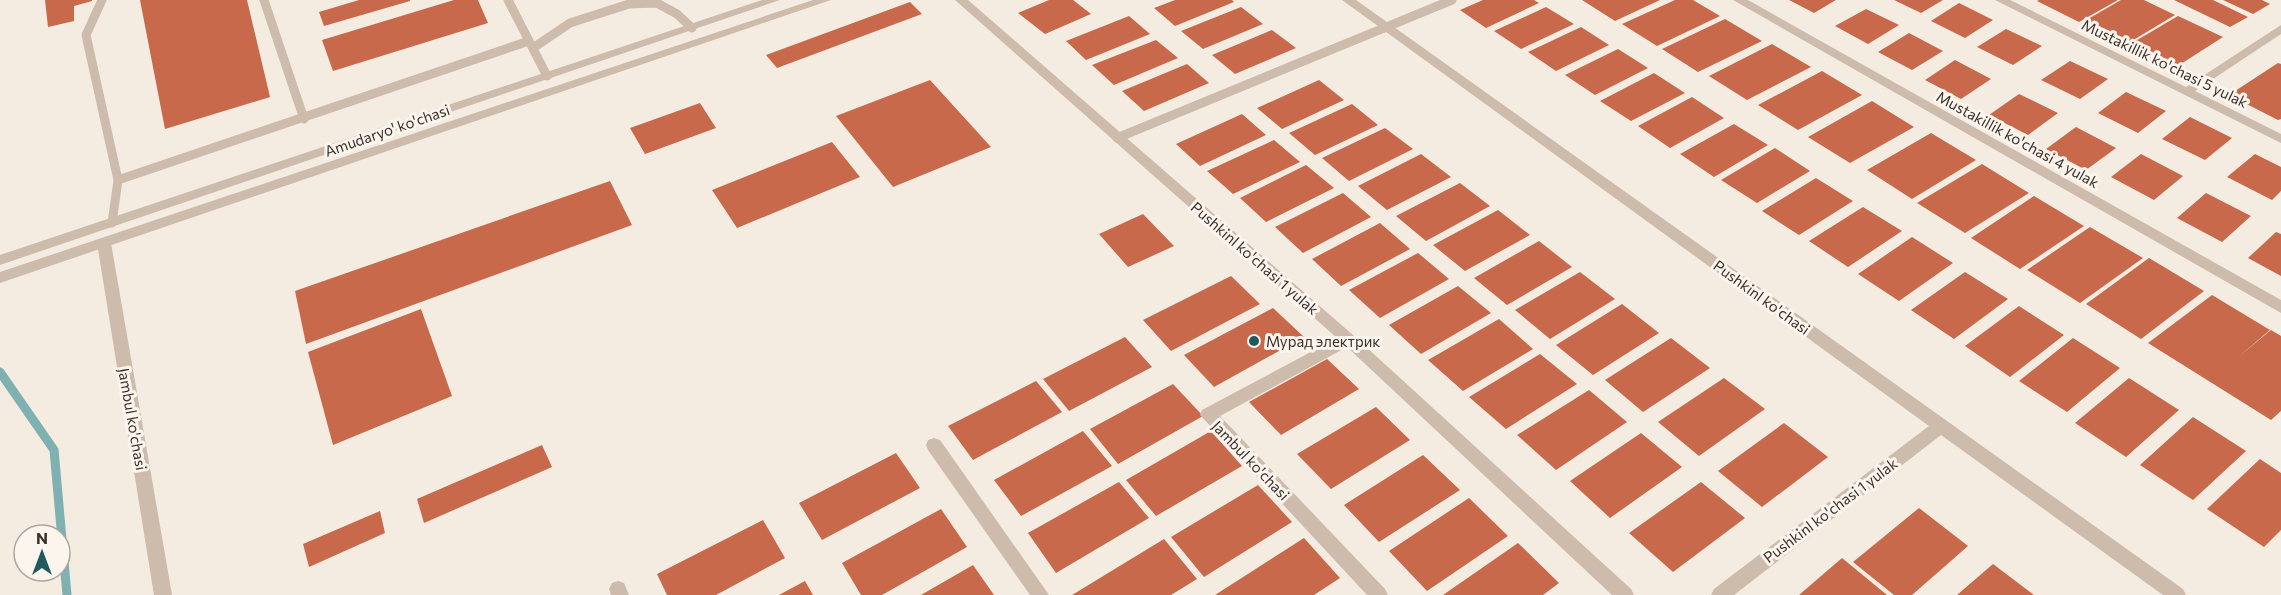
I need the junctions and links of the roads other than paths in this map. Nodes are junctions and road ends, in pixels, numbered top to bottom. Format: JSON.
{"nodes":[{"id":1,"x":102,"y":0,"type":"edge"},
{"id":2,"x":264,"y":0,"type":"edge"},
{"id":3,"x":508,"y":0,"type":"edge"},
{"id":4,"x":774,"y":0,"type":"edge"},
{"id":5,"x":825,"y":0,"type":"edge"},
{"id":6,"x":961,"y":0,"type":"edge"},
{"id":7,"x":1348,"y":0,"type":"edge"},
{"id":8,"x":1452,"y":0,"type":"edge"},
{"id":9,"x":1739,"y":0,"type":"edge"},
{"id":10,"x":2001,"y":0,"type":"edge"},
{"id":11,"x":692,"y":28,"type":"junction"},
{"id":12,"x":1387,"y":28,"type":"junction"},
{"id":13,"x":2281,"y":29,"type":"edge"},
{"id":14,"x":531,"y":44,"type":"junction"},
{"id":15,"x":547,"y":76,"type":"junction"},
{"id":16,"x":2186,"y":92,"type":"junction"},
{"id":17,"x":304,"y":119,"type":"junction"},
{"id":18,"x":1117,"y":138,"type":"junction"},
{"id":19,"x":2281,"y":140,"type":"edge"},
{"id":20,"x":118,"y":180,"type":"junction"},
{"id":21,"x":112,"y":223,"type":"junction"},
{"id":22,"x":104,"y":243,"type":"junction"},
{"id":23,"x":0,"y":260,"type":"edge"},
{"id":24,"x":0,"y":279,"type":"edge"},
{"id":25,"x":2281,"y":307,"type":"edge"},
{"id":26,"x":1348,"y":339,"type":"junction"},
{"id":27,"x":1941,"y":426,"type":"junction"},
{"id":28,"x":934,"y":445,"type":"dead end"},
{"id":29,"x":163,"y":595,"type":"edge"},
{"id":30,"x":1040,"y":595,"type":"edge"},
{"id":31,"x":1379,"y":595,"type":"edge"},
{"id":32,"x":1625,"y":595,"type":"edge"},
{"id":33,"x":1720,"y":595,"type":"edge"},
{"id":34,"x":2177,"y":595,"type":"edge"}],
"edges":[{"from":1,"to":20,"type":"lane"},
{"from":2,"to":17,"type":"lane"},
{"from":3,"to":14,"type":"lane"},
{"from":4,"to":11,"type":"street","name":"Amudaryo' ko'chasi"},
{"from":5,"to":22,"type":"street"},
{"from":6,"to":18,"type":"street","name":"Pushkinl ko'chasi 1 yulak"},
{"from":7,"to":12,"type":"street","name":"Pushkinl ko'chasi"},
{"from":8,"to":12,"type":"lane"},
{"from":9,"to":25,"type":"street","name":"Mustakillik ko'chasi 4 yulak"},
{"from":10,"to":16,"type":"street","name":"Mustakillik ko'chasi 5 yulak"},
{"from":11,"to":14,"type":"lane"},
{"from":11,"to":15,"type":"street","name":"Amudaryo' ko'chasi"},
{"from":12,"to":18,"type":"lane"},
{"from":12,"to":27,"type":"street","name":"Pushkinl ko'chasi"},
{"from":13,"to":16,"type":"street"},
{"from":14,"to":15,"type":"lane"},
{"from":14,"to":17,"type":"lane"},
{"from":15,"to":21,"type":"street","name":"Amudaryo' ko'chasi"},
{"from":16,"to":19,"type":"street","name":"Mustakillik ko'chasi 5 yulak"},
{"from":17,"to":20,"type":"lane"},
{"from":18,"to":26,"type":"street","name":"Pushkinl ko'chasi 1 yulak"},
{"from":20,"to":21,"type":"lane"},
{"from":21,"to":23,"type":"street","name":"Amudaryo' ko'chasi"},
{"from":22,"to":24,"type":"street"},
{"from":22,"to":29,"type":"street","name":"Jambul ko'chasi"},
{"from":26,"to":31,"type":"street","name":"Jambul ko'chasi"},
{"from":26,"to":32,"type":"street","name":"Pushkinl ko'chasi 1 yulak"},
{"from":27,"to":33,"type":"street","name":"Pushkinl ko'chasi 1 yulak"},
{"from":27,"to":34,"type":"street","name":"Pushkinl ko'chasi"},
{"from":28,"to":30,"type":"street"}]}
